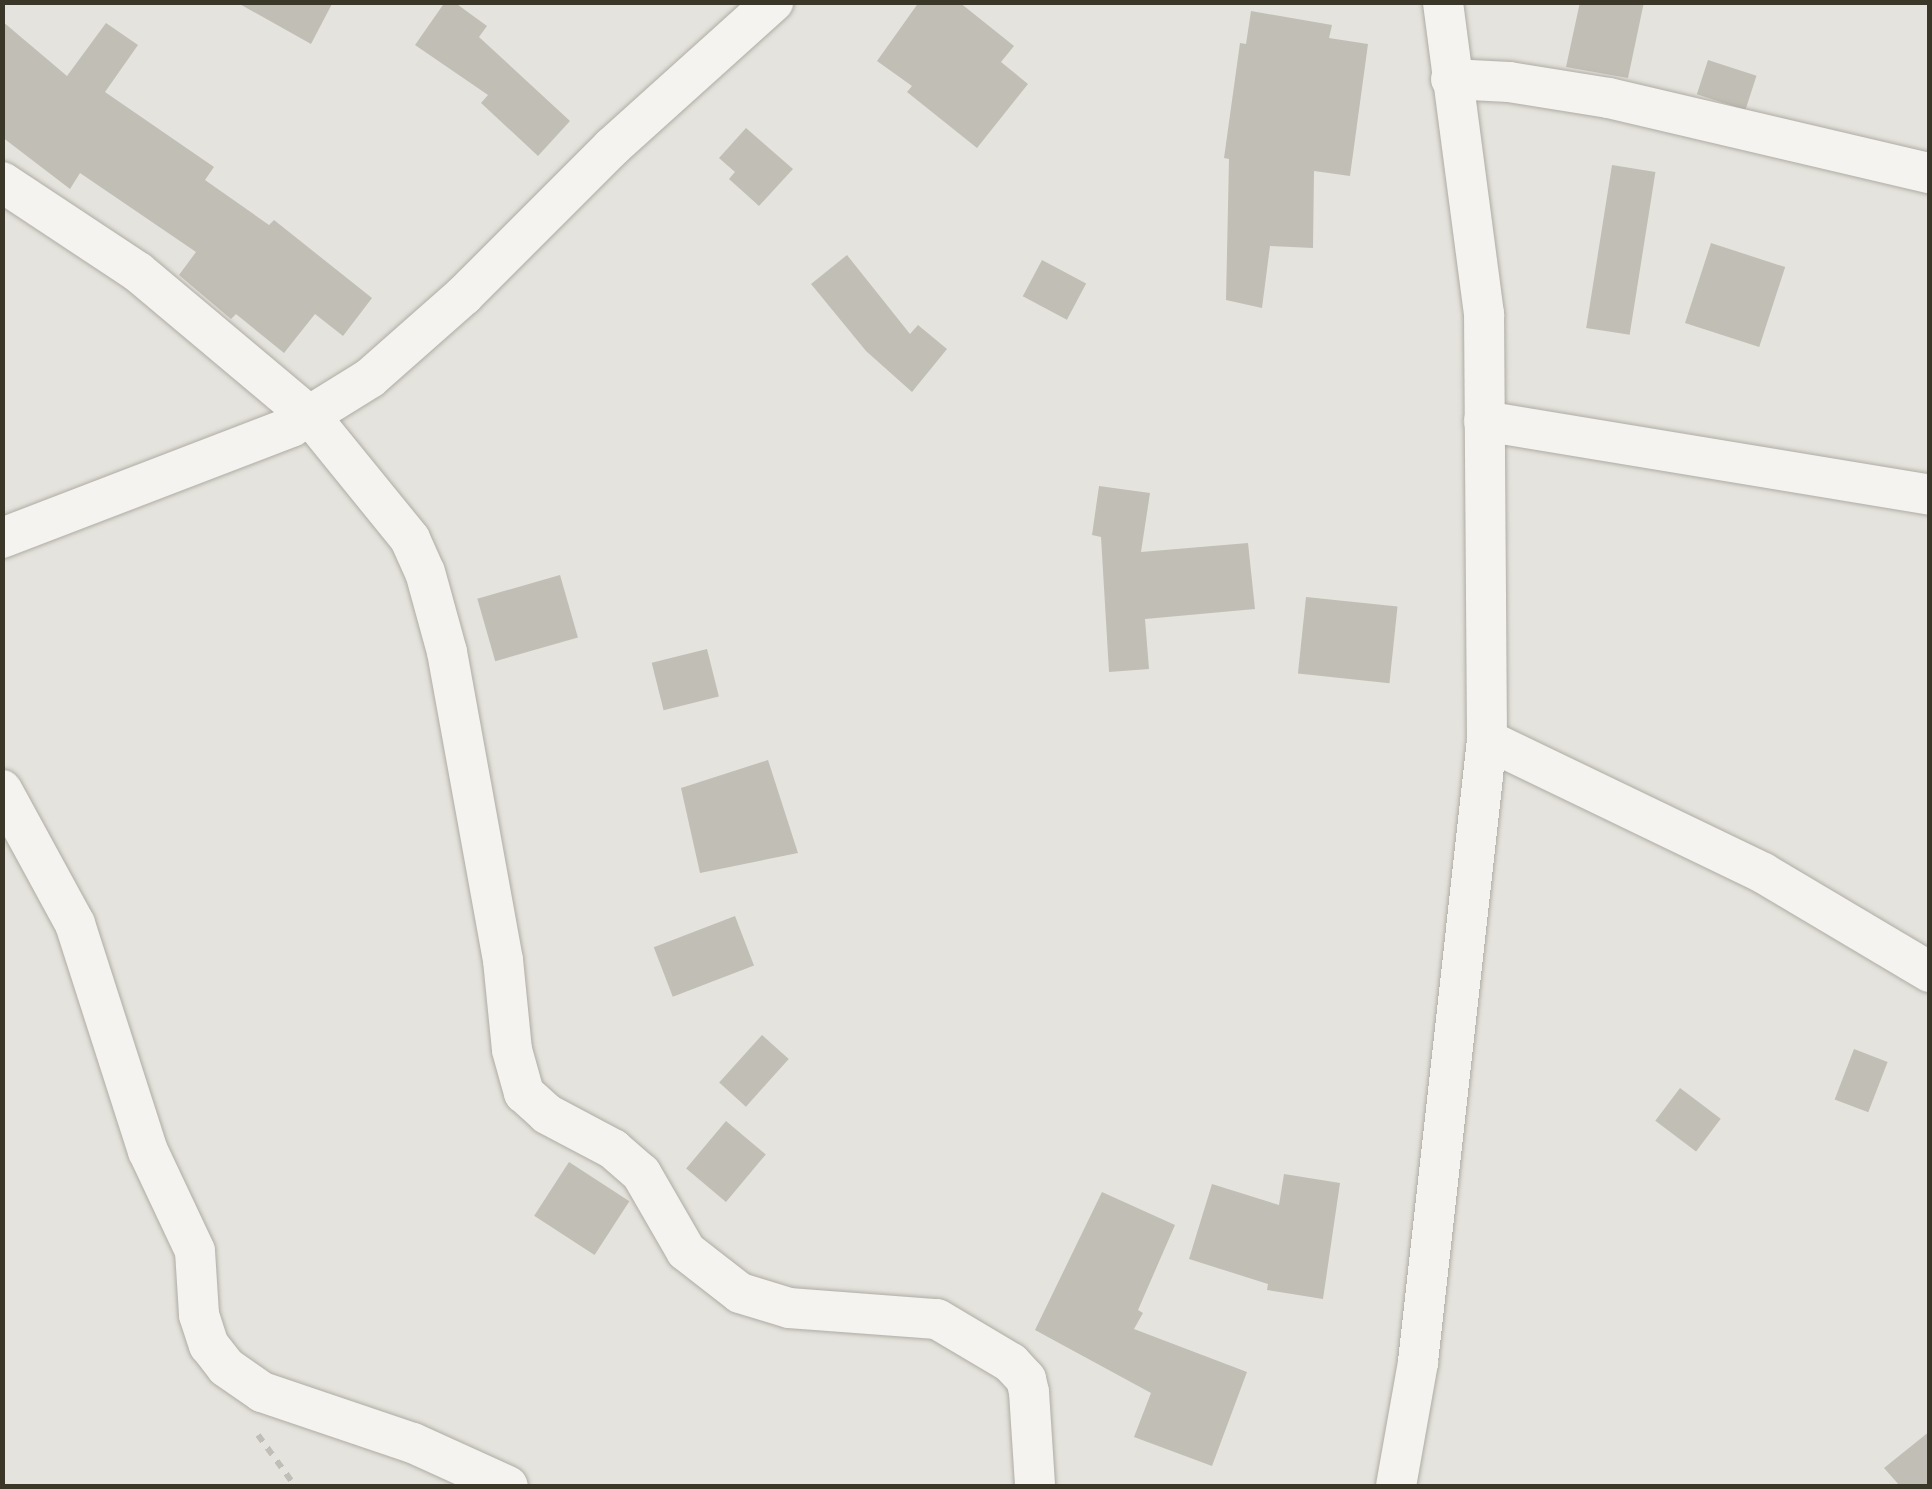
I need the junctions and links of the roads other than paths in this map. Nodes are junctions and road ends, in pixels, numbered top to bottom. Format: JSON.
{"nodes":[{"id":1,"x":773,"y":2,"type":"edge"},
{"id":2,"x":1443,"y":2,"type":"edge"},
{"id":3,"x":1450,"y":78,"type":"junction"},
{"id":4,"x":1930,"y":173,"type":"edge"},
{"id":5,"x":2,"y":182,"type":"edge"},
{"id":6,"x":311,"y":417,"type":"junction"},
{"id":7,"x":1484,"y":421,"type":"junction"},
{"id":8,"x":1930,"y":495,"type":"edge"},
{"id":9,"x":2,"y":538,"type":"edge"},
{"id":10,"x":1487,"y":740,"type":"junction"},
{"id":11,"x":2,"y":790,"type":"edge"},
{"id":12,"x":1930,"y":972,"type":"edge"},
{"id":13,"x":508,"y":1486,"type":"edge"},
{"id":14,"x":1035,"y":1486,"type":"edge"},
{"id":15,"x":1396,"y":1486,"type":"edge"}],
"edges":[{"from":1,"to":6,"type":"street"},
{"from":2,"to":3,"type":"street"},
{"from":3,"to":4,"type":"street"},
{"from":3,"to":7,"type":"street"},
{"from":5,"to":6,"type":"street"},
{"from":6,"to":9,"type":"street"},
{"from":6,"to":14,"type":"street"},
{"from":7,"to":8,"type":"street"},
{"from":7,"to":10,"type":"street"},
{"from":10,"to":12,"type":"street"},
{"from":10,"to":15,"type":"street"},
{"from":11,"to":13,"type":"street"}]}
